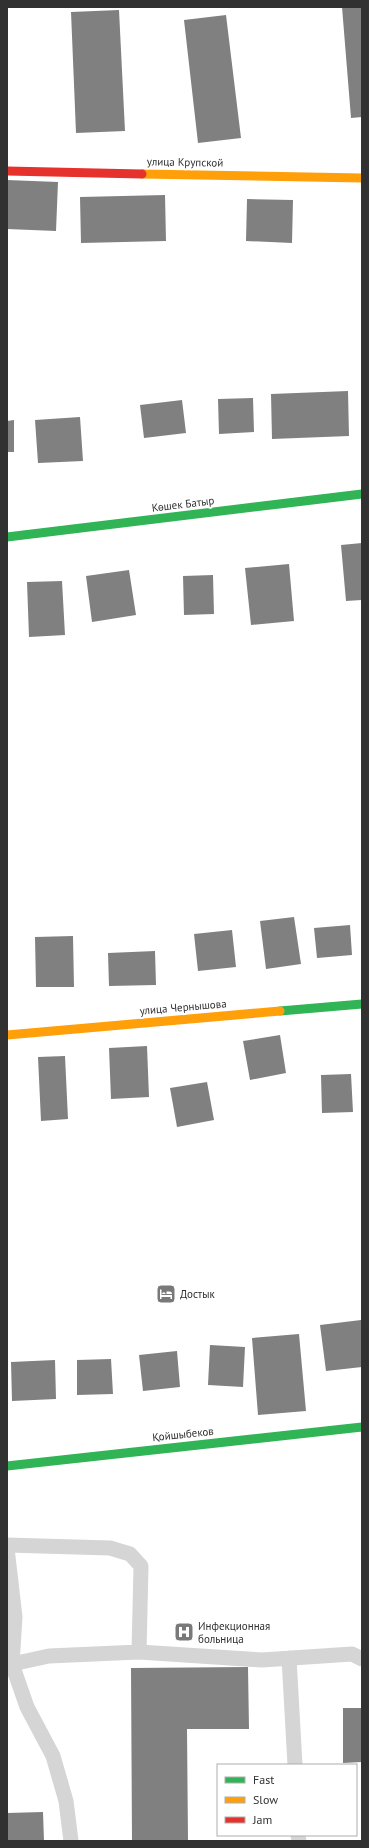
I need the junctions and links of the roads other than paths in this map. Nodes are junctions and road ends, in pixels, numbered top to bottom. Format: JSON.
{"nodes":[{"id":1,"x":7,"y":171,"type":"edge"},
{"id":2,"x":362,"y":178,"type":"edge"},
{"id":3,"x":362,"y":494,"type":"edge"},
{"id":4,"x":7,"y":537,"type":"edge"},
{"id":5,"x":362,"y":1004,"type":"edge"},
{"id":6,"x":7,"y":1034,"type":"edge"},
{"id":7,"x":362,"y":1427,"type":"edge"},
{"id":8,"x":7,"y":1466,"type":"edge"},
{"id":9,"x":7,"y":1547,"type":"edge"},
{"id":10,"x":139,"y":1652,"type":"junction"},
{"id":11,"x":289,"y":1658,"type":"junction"},
{"id":12,"x":362,"y":1658,"type":"edge"},
{"id":13,"x":12,"y":1664,"type":"junction"},
{"id":14,"x":295,"y":1764,"type":"edge"},
{"id":15,"x":71,"y":1841,"type":"edge"}],
"edges":[{"from":1,"to":2,"type":"street","name":"улица Крупской"},
{"from":3,"to":4,"type":"street","name":"Көшек Батыр"},
{"from":5,"to":6,"type":"street","name":"улица Чернышова"},
{"from":7,"to":8,"type":"street","name":"Қойшыбеков"},
{"from":9,"to":10,"type":"lane"},
{"from":9,"to":13,"type":"lane"},
{"from":10,"to":11,"type":"lane"},
{"from":10,"to":13,"type":"lane"},
{"from":11,"to":12,"type":"lane"},
{"from":11,"to":14,"type":"lane"},
{"from":13,"to":15,"type":"lane"}]}
